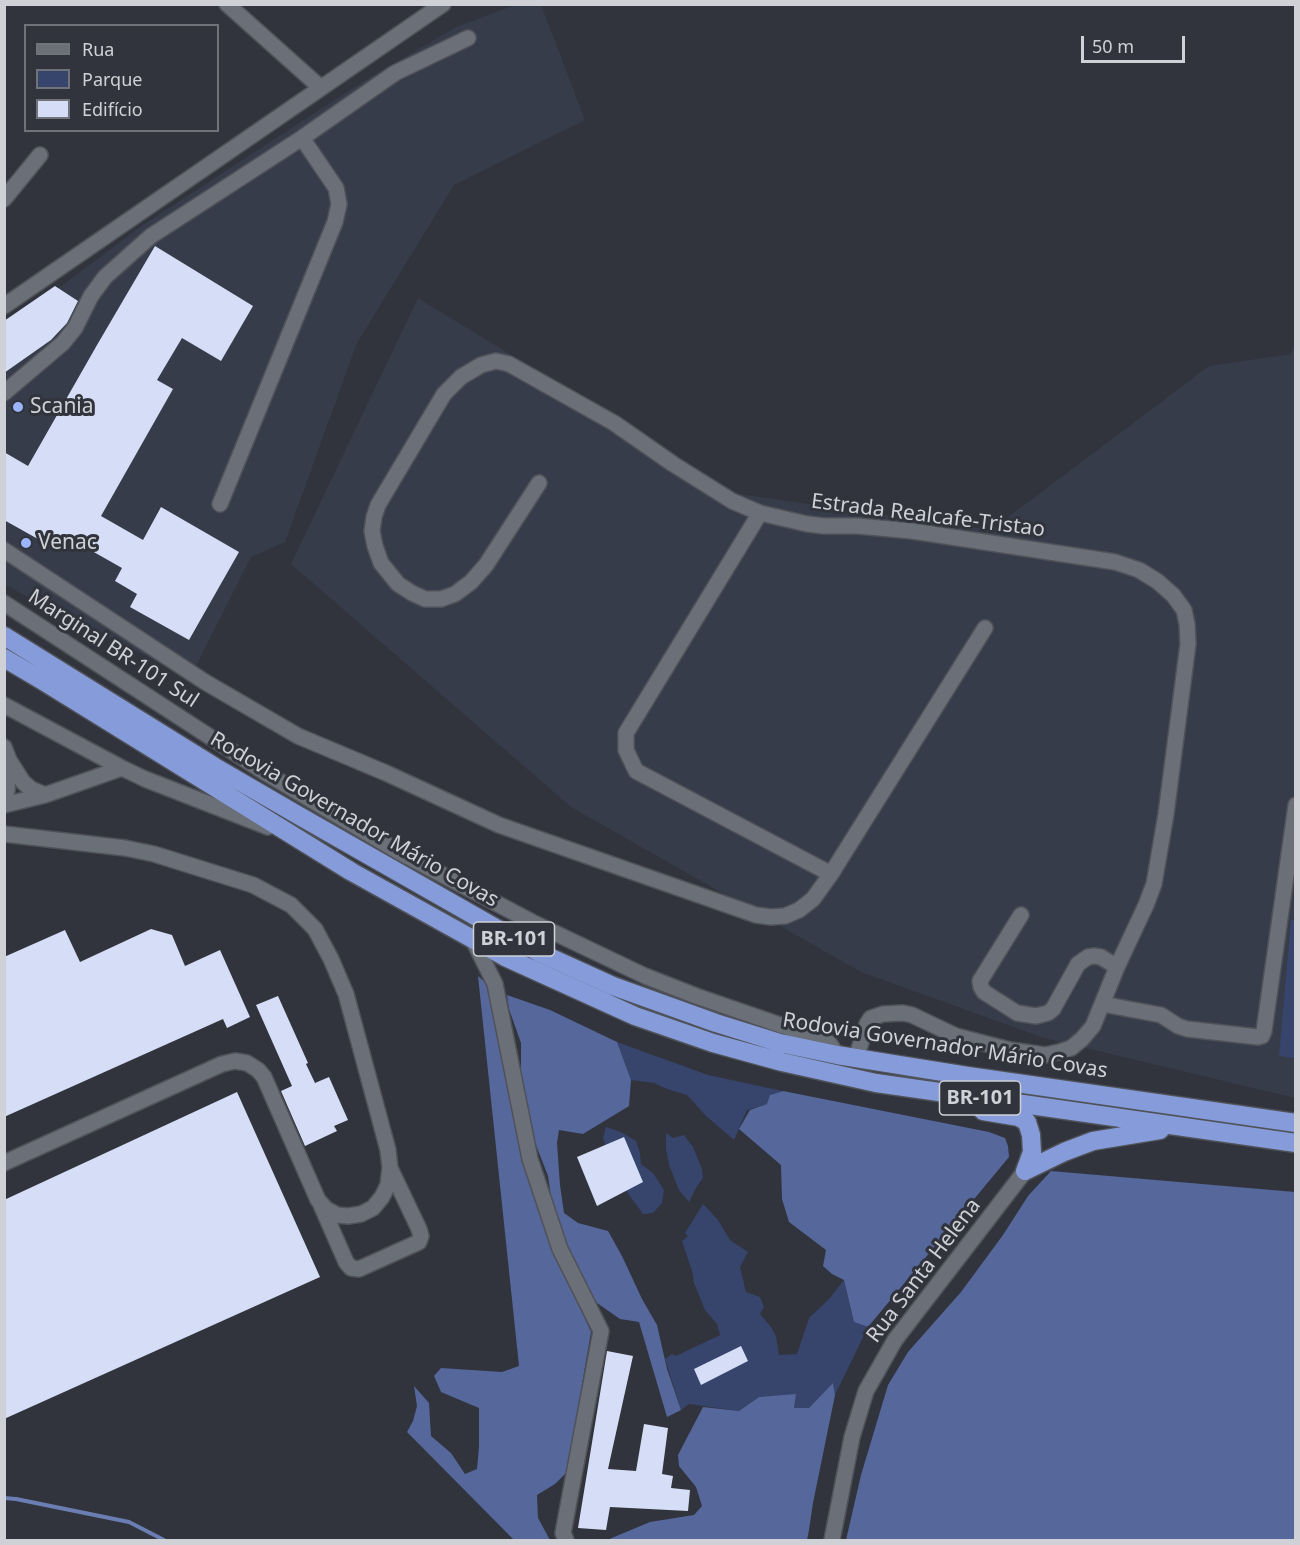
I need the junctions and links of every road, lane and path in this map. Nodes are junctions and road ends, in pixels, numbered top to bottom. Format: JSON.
{"nodes":[{"id":1,"x":227,"y":4,"type":"edge"},
{"id":2,"x":443,"y":4,"type":"edge"},
{"id":3,"x":468,"y":38,"type":"dead end"},
{"id":4,"x":321,"y":88,"type":"junction"},
{"id":5,"x":303,"y":138,"type":"junction"},
{"id":6,"x":40,"y":156,"type":"dead end"},
{"id":7,"x":4,"y":199,"type":"edge"},
{"id":8,"x":4,"y":306,"type":"edge"},
{"id":9,"x":4,"y":393,"type":"edge"},
{"id":10,"x":539,"y":483,"type":"dead end"},
{"id":11,"x":220,"y":504,"type":"dead end"},
{"id":12,"x":760,"y":513,"type":"junction"},
{"id":13,"x":4,"y":550,"type":"edge"},
{"id":14,"x":4,"y":603,"type":"edge"},
{"id":15,"x":985,"y":628,"type":"dead end"},
{"id":16,"x":4,"y":636,"type":"edge"},
{"id":17,"x":4,"y":658,"type":"edge"},
{"id":18,"x":4,"y":705,"type":"edge"},
{"id":19,"x":7,"y":754,"type":"edge"},
{"id":20,"x":122,"y":768,"type":"junction"},
{"id":21,"x":45,"y":795,"type":"junction"},
{"id":22,"x":4,"y":803,"type":"edge"},
{"id":23,"x":1296,"y":805,"type":"edge"},
{"id":24,"x":4,"y":834,"type":"edge"},
{"id":25,"x":292,"y":836,"type":"junction"},
{"id":26,"x":831,"y":874,"type":"junction"},
{"id":27,"x":1022,"y":915,"type":"dead end"},
{"id":28,"x":472,"y":938,"type":"junction"},
{"id":29,"x":1117,"y":967,"type":"junction"},
{"id":30,"x":1102,"y":1004,"type":"junction"},
{"id":31,"x":837,"y":1055,"type":"junction"},
{"id":32,"x":856,"y":1058,"type":"junction"},
{"id":33,"x":777,"y":1061,"type":"junction"},
{"id":34,"x":1296,"y":1123,"type":"edge"},
{"id":35,"x":1185,"y":1127,"type":"junction"},
{"id":36,"x":1296,"y":1143,"type":"edge"},
{"id":37,"x":4,"y":1163,"type":"edge"},
{"id":38,"x":390,"y":1168,"type":"junction"},
{"id":39,"x":1025,"y":1171,"type":"junction"},
{"id":40,"x":318,"y":1200,"type":"junction"},
{"id":41,"x":566,"y":1540,"type":"edge"},
{"id":42,"x":832,"y":1540,"type":"edge"}],
"edges":[{"from":1,"to":4,"type":"street"},
{"from":2,"to":4,"type":"street"},
{"from":3,"to":5,"type":"street"},
{"from":4,"to":8,"type":"street"},
{"from":5,"to":9,"type":"street"},
{"from":5,"to":11,"type":"street"},
{"from":6,"to":7,"type":"street"},
{"from":10,"to":12,"type":"street","name":"Estrada Realcafe-Tristao"},
{"from":12,"to":26,"type":"street"},
{"from":12,"to":29,"type":"street","name":"Estrada Realcafe-Tristao"},
{"from":13,"to":26,"type":"street"},
{"from":14,"to":31,"type":"street","name":"Marginal BR-101 Sul"},
{"from":15,"to":26,"type":"street"},
{"from":16,"to":31,"type":"highway","name":"Rodovia Governador Mário Covas","number":"BR-101"},
{"from":17,"to":25,"type":"highway","name":"Rodovia Governador Mário Covas","number":"BR-101"},
{"from":18,"to":20,"type":"street"},
{"from":19,"to":21,"type":"street"},
{"from":19,"to":22,"type":"street"},
{"from":20,"to":21,"type":"street"},
{"from":20,"to":25,"type":"street"},
{"from":21,"to":22,"type":"street"},
{"from":23,"to":30,"type":"street"},
{"from":24,"to":38,"type":"street"},
{"from":25,"to":28,"type":"highway","name":"Rodovia Governador Mário Covas","number":"BR-101"},
{"from":27,"to":29,"type":"street"},
{"from":28,"to":33,"type":"highway","name":"Rodovia Governador Mário Covas","number":"BR-101"},
{"from":28,"to":41,"type":"street"},
{"from":29,"to":30,"type":"street","name":"Estrada Realcafe-Tristao"},
{"from":30,"to":32,"type":"street","name":"Estrada Realcafe-Tristao"},
{"from":31,"to":32,"type":"highway","name":"Rodovia Governador Mário Covas","number":"BR-101"},
{"from":32,"to":34,"type":"highway","name":"Rodovia Governador Mário Covas","number":"BR-101"},
{"from":33,"to":35,"type":"highway","name":"Rodovia Governador Mário Covas","number":"BR-101"},
{"from":33,"to":39,"type":"highway"},
{"from":35,"to":36,"type":"highway","name":"Rodovia Governador Mário Covas","number":"BR-101"},
{"from":35,"to":39,"type":"highway"},
{"from":37,"to":40,"type":"street"},
{"from":38,"to":40,"type":"street"},
{"from":38,"to":40,"type":"street"},
{"from":39,"to":42,"type":"street","name":"Rua Santa Helena"}]}
